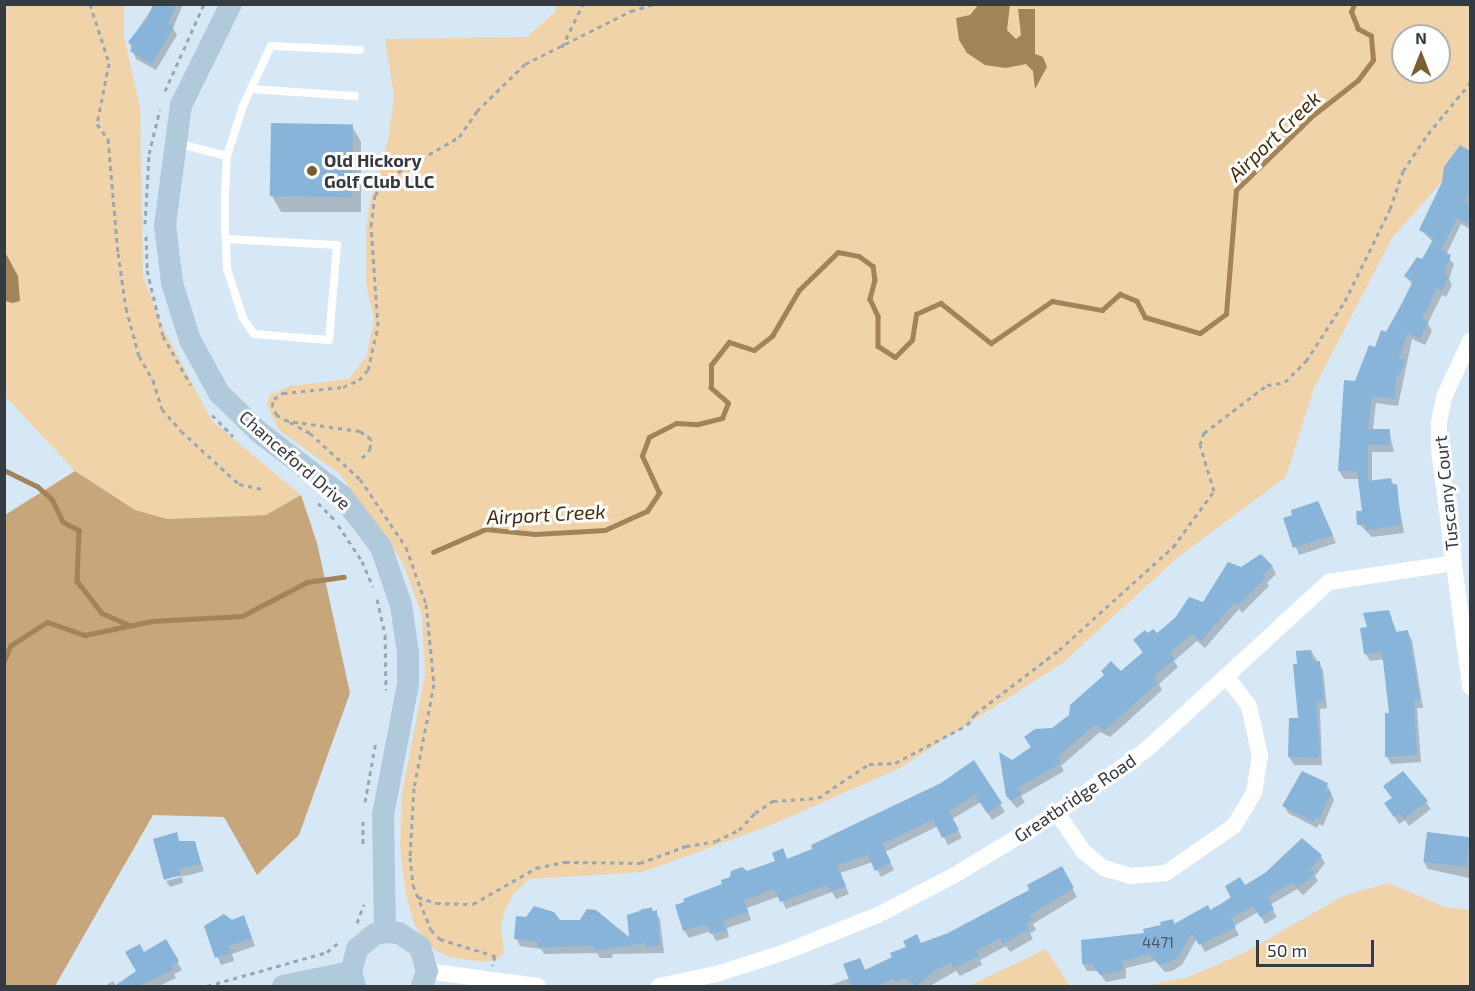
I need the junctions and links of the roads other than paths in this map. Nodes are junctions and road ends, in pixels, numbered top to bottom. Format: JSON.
{"nodes":[{"id":1,"x":231,"y":4,"type":"edge"},
{"id":2,"x":360,"y":50,"type":"dead end"},
{"id":3,"x":251,"y":89,"type":"junction"},
{"id":4,"x":355,"y":96,"type":"dead end"},
{"id":5,"x":176,"y":142,"type":"junction"},
{"id":6,"x":227,"y":156,"type":"junction"},
{"id":7,"x":226,"y":239,"type":"junction"},
{"id":8,"x":1470,"y":341,"type":"edge"},
{"id":9,"x":1454,"y":563,"type":"junction"},
{"id":10,"x":1226,"y":675,"type":"junction"},
{"id":11,"x":1470,"y":687,"type":"edge"},
{"id":12,"x":1057,"y":813,"type":"junction"},
{"id":13,"x":386,"y":932,"type":"junction"},
{"id":14,"x":353,"y":979,"type":"edge"},
{"id":15,"x":424,"y":979,"type":"edge"},
{"id":16,"x":703,"y":982,"type":"edge"},
{"id":17,"x":283,"y":987,"type":"edge"},
{"id":18,"x":538,"y":987,"type":"edge"},
{"id":19,"x":658,"y":987,"type":"edge"}],
"edges":[{"from":1,"to":5,"type":"street","name":"Chanceford Drive"},
{"from":2,"to":3,"type":"lane"},
{"from":3,"to":4,"type":"lane"},
{"from":3,"to":6,"type":"lane"},
{"from":5,"to":6,"type":"lane"},
{"from":5,"to":13,"type":"street","name":"Chanceford Drive"},
{"from":6,"to":7,"type":"lane"},
{"from":7,"to":7,"type":"lane"},
{"from":8,"to":9,"type":"street","name":"Tuscany Court"},
{"from":9,"to":10,"type":"street","name":"Greatbridge Road"},
{"from":9,"to":11,"type":"street","name":"Tuscany Court"},
{"from":10,"to":12,"type":"street","name":"Greatbridge Road"},
{"from":10,"to":12,"type":"street"},
{"from":12,"to":16,"type":"street","name":"Greatbridge Road"},
{"from":13,"to":14,"type":"street"},
{"from":13,"to":15,"type":"street"},
{"from":14,"to":17,"type":"street"},
{"from":15,"to":18,"type":"street"},
{"from":16,"to":19,"type":"street","name":"Greatbridge Road"}]}
